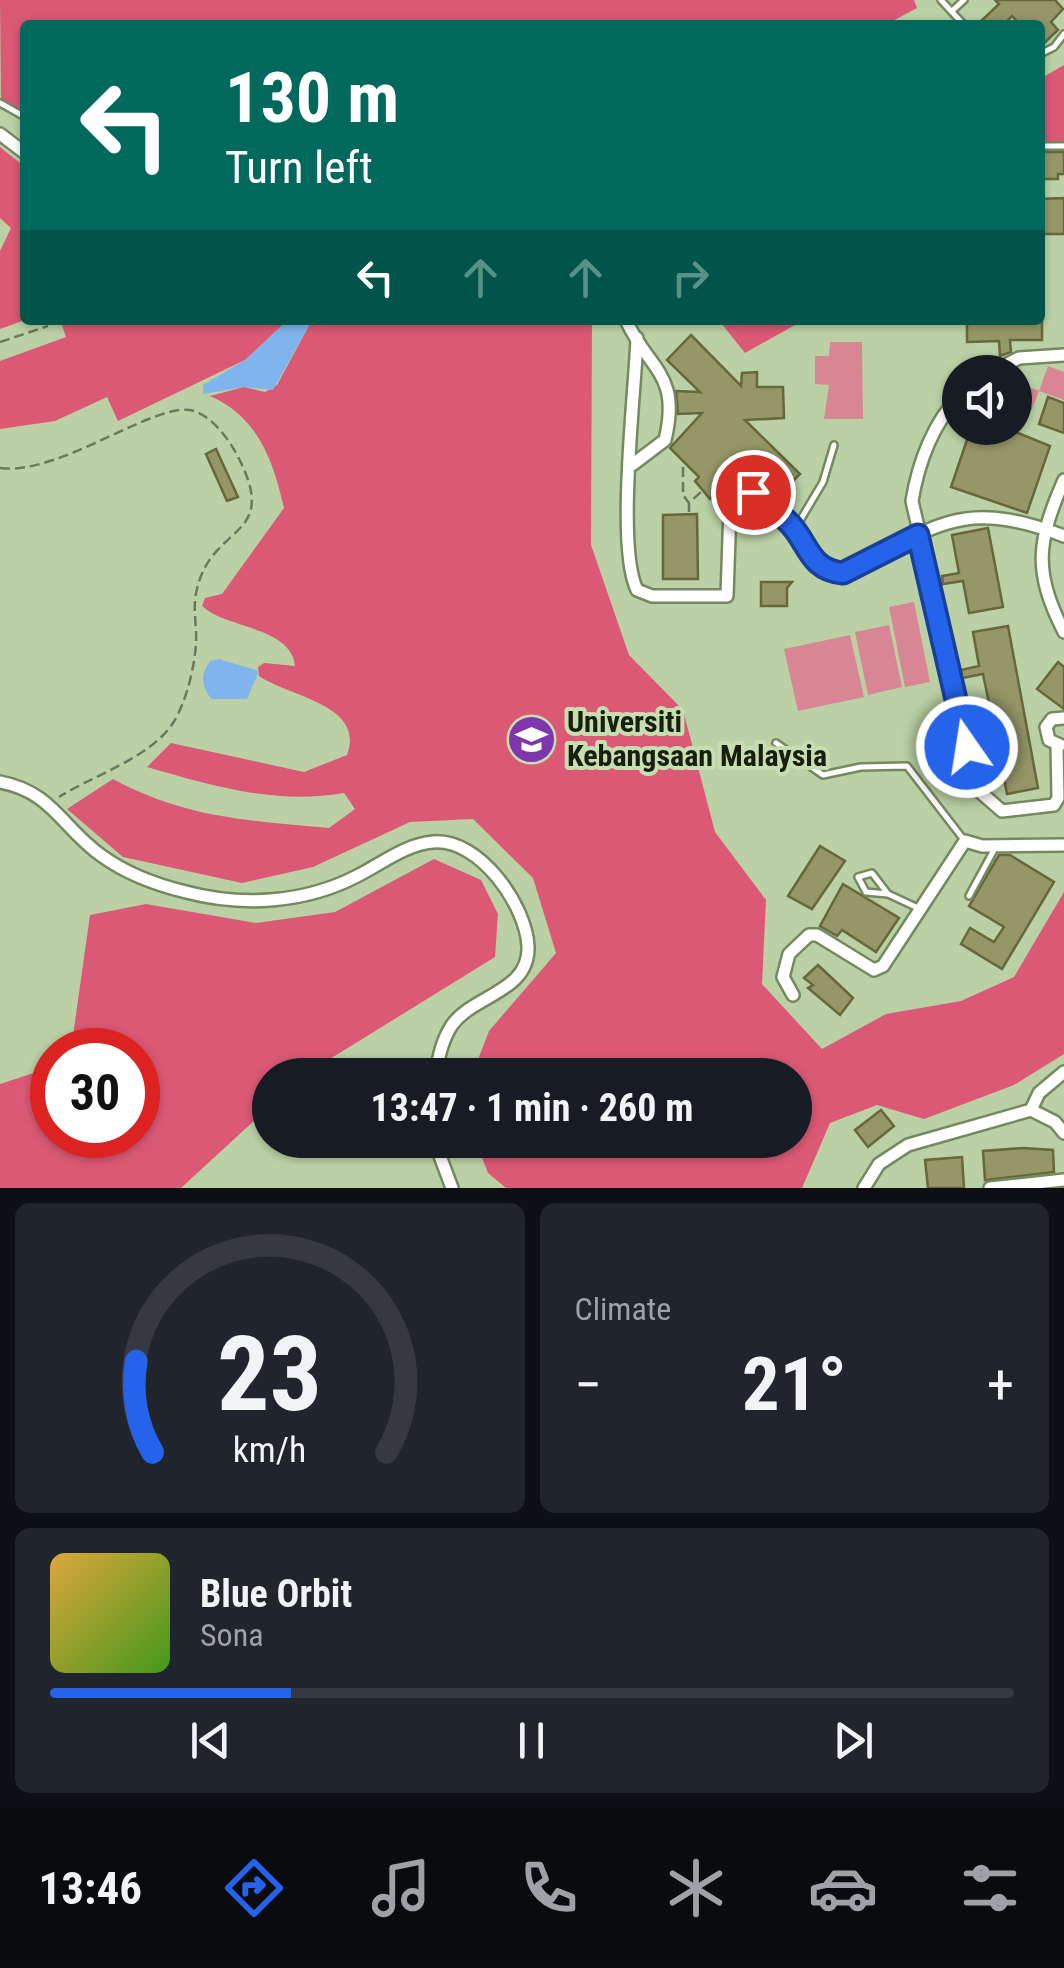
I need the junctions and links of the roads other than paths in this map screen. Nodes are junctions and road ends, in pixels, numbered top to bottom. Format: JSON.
{"nodes":[{"id":1,"x":941,"y":0,"type":"edge"},
{"id":2,"x":964,"y":0,"type":"edge"},
{"id":3,"x":952,"y":12,"type":"junction"},
{"id":4,"x":959,"y":20,"type":"edge"},
{"id":5,"x":1064,"y":34,"type":"edge"},
{"id":6,"x":1045,"y":52,"type":"edge"},
{"id":7,"x":0,"y":134,"type":"edge"},
{"id":8,"x":20,"y":149,"type":"edge"},
{"id":9,"x":629,"y":325,"type":"edge"},
{"id":10,"x":637,"y":338,"type":"junction"},
{"id":11,"x":1064,"y":355,"type":"edge"},
{"id":12,"x":1032,"y":357,"type":"edge"},
{"id":13,"x":942,"y":418,"type":"edge"},
{"id":14,"x":834,"y":445,"type":"dead end"},
{"id":15,"x":632,"y":465,"type":"junction"},
{"id":16,"x":1064,"y":480,"type":"edge"},
{"id":17,"x":1043,"y":528,"type":"junction"},
{"id":18,"x":795,"y":529,"type":"junction"},
{"id":19,"x":918,"y":535,"type":"junction"},
{"id":20,"x":1064,"y":536,"type":"edge"},
{"id":21,"x":1064,"y":632,"type":"edge"},
{"id":22,"x":1064,"y":718,"type":"edge"},
{"id":23,"x":776,"y":742,"type":"dead end"},
{"id":24,"x":1060,"y":744,"type":"edge"},
{"id":25,"x":0,"y":782,"type":"edge"},
{"id":26,"x":966,"y":841,"type":"junction"},
{"id":27,"x":1064,"y":845,"type":"edge"},
{"id":28,"x":997,"y":846,"type":"junction"},
{"id":29,"x":888,"y":894,"type":"junction"},
{"id":30,"x":969,"y":896,"type":"dead end"},
{"id":31,"x":920,"y":909,"type":"junction"},
{"id":32,"x":793,"y":995,"type":"dead end"},
{"id":33,"x":438,"y":1058,"type":"edge"},
{"id":34,"x":1064,"y":1072,"type":"edge"},
{"id":35,"x":1031,"y":1110,"type":"junction"},
{"id":36,"x":1064,"y":1133,"type":"edge"},
{"id":37,"x":441,"y":1158,"type":"edge"},
{"id":38,"x":1064,"y":1180,"type":"edge"},
{"id":39,"x":452,"y":1188,"type":"edge"},
{"id":40,"x":864,"y":1188,"type":"edge"},
{"id":41,"x":990,"y":1188,"type":"edge"}],
"edges":[{"from":1,"to":3,"type":"lane"},
{"from":2,"to":3,"type":"lane"},
{"from":3,"to":4,"type":"lane"},
{"from":5,"to":6,"type":"lane"},
{"from":7,"to":8,"type":"street"},
{"from":9,"to":10,"type":"street"},
{"from":10,"to":15,"type":"street"},
{"from":10,"to":15,"type":"street"},
{"from":11,"to":12,"type":"street"},
{"from":13,"to":19,"type":"street"},
{"from":14,"to":18,"type":"lane"},
{"from":15,"to":18,"type":"street"},
{"from":16,"to":17,"type":"street"},
{"from":17,"to":19,"type":"street"},
{"from":17,"to":20,"type":"street"},
{"from":17,"to":21,"type":"street"},
{"from":18,"to":19,"type":"street"},
{"from":19,"to":24,"type":"street"},
{"from":22,"to":24,"type":"street"},
{"from":23,"to":26,"type":"lane"},
{"from":25,"to":33,"type":"street"},
{"from":26,"to":28,"type":"street"},
{"from":26,"to":31,"type":"street"},
{"from":27,"to":28,"type":"street"},
{"from":28,"to":30,"type":"lane"},
{"from":29,"to":29,"type":"lane"},
{"from":29,"to":31,"type":"lane"},
{"from":31,"to":32,"type":"street"},
{"from":34,"to":35,"type":"street"},
{"from":35,"to":36,"type":"street"},
{"from":35,"to":40,"type":"street"},
{"from":37,"to":39,"type":"street"},
{"from":38,"to":41,"type":"street"}]}
